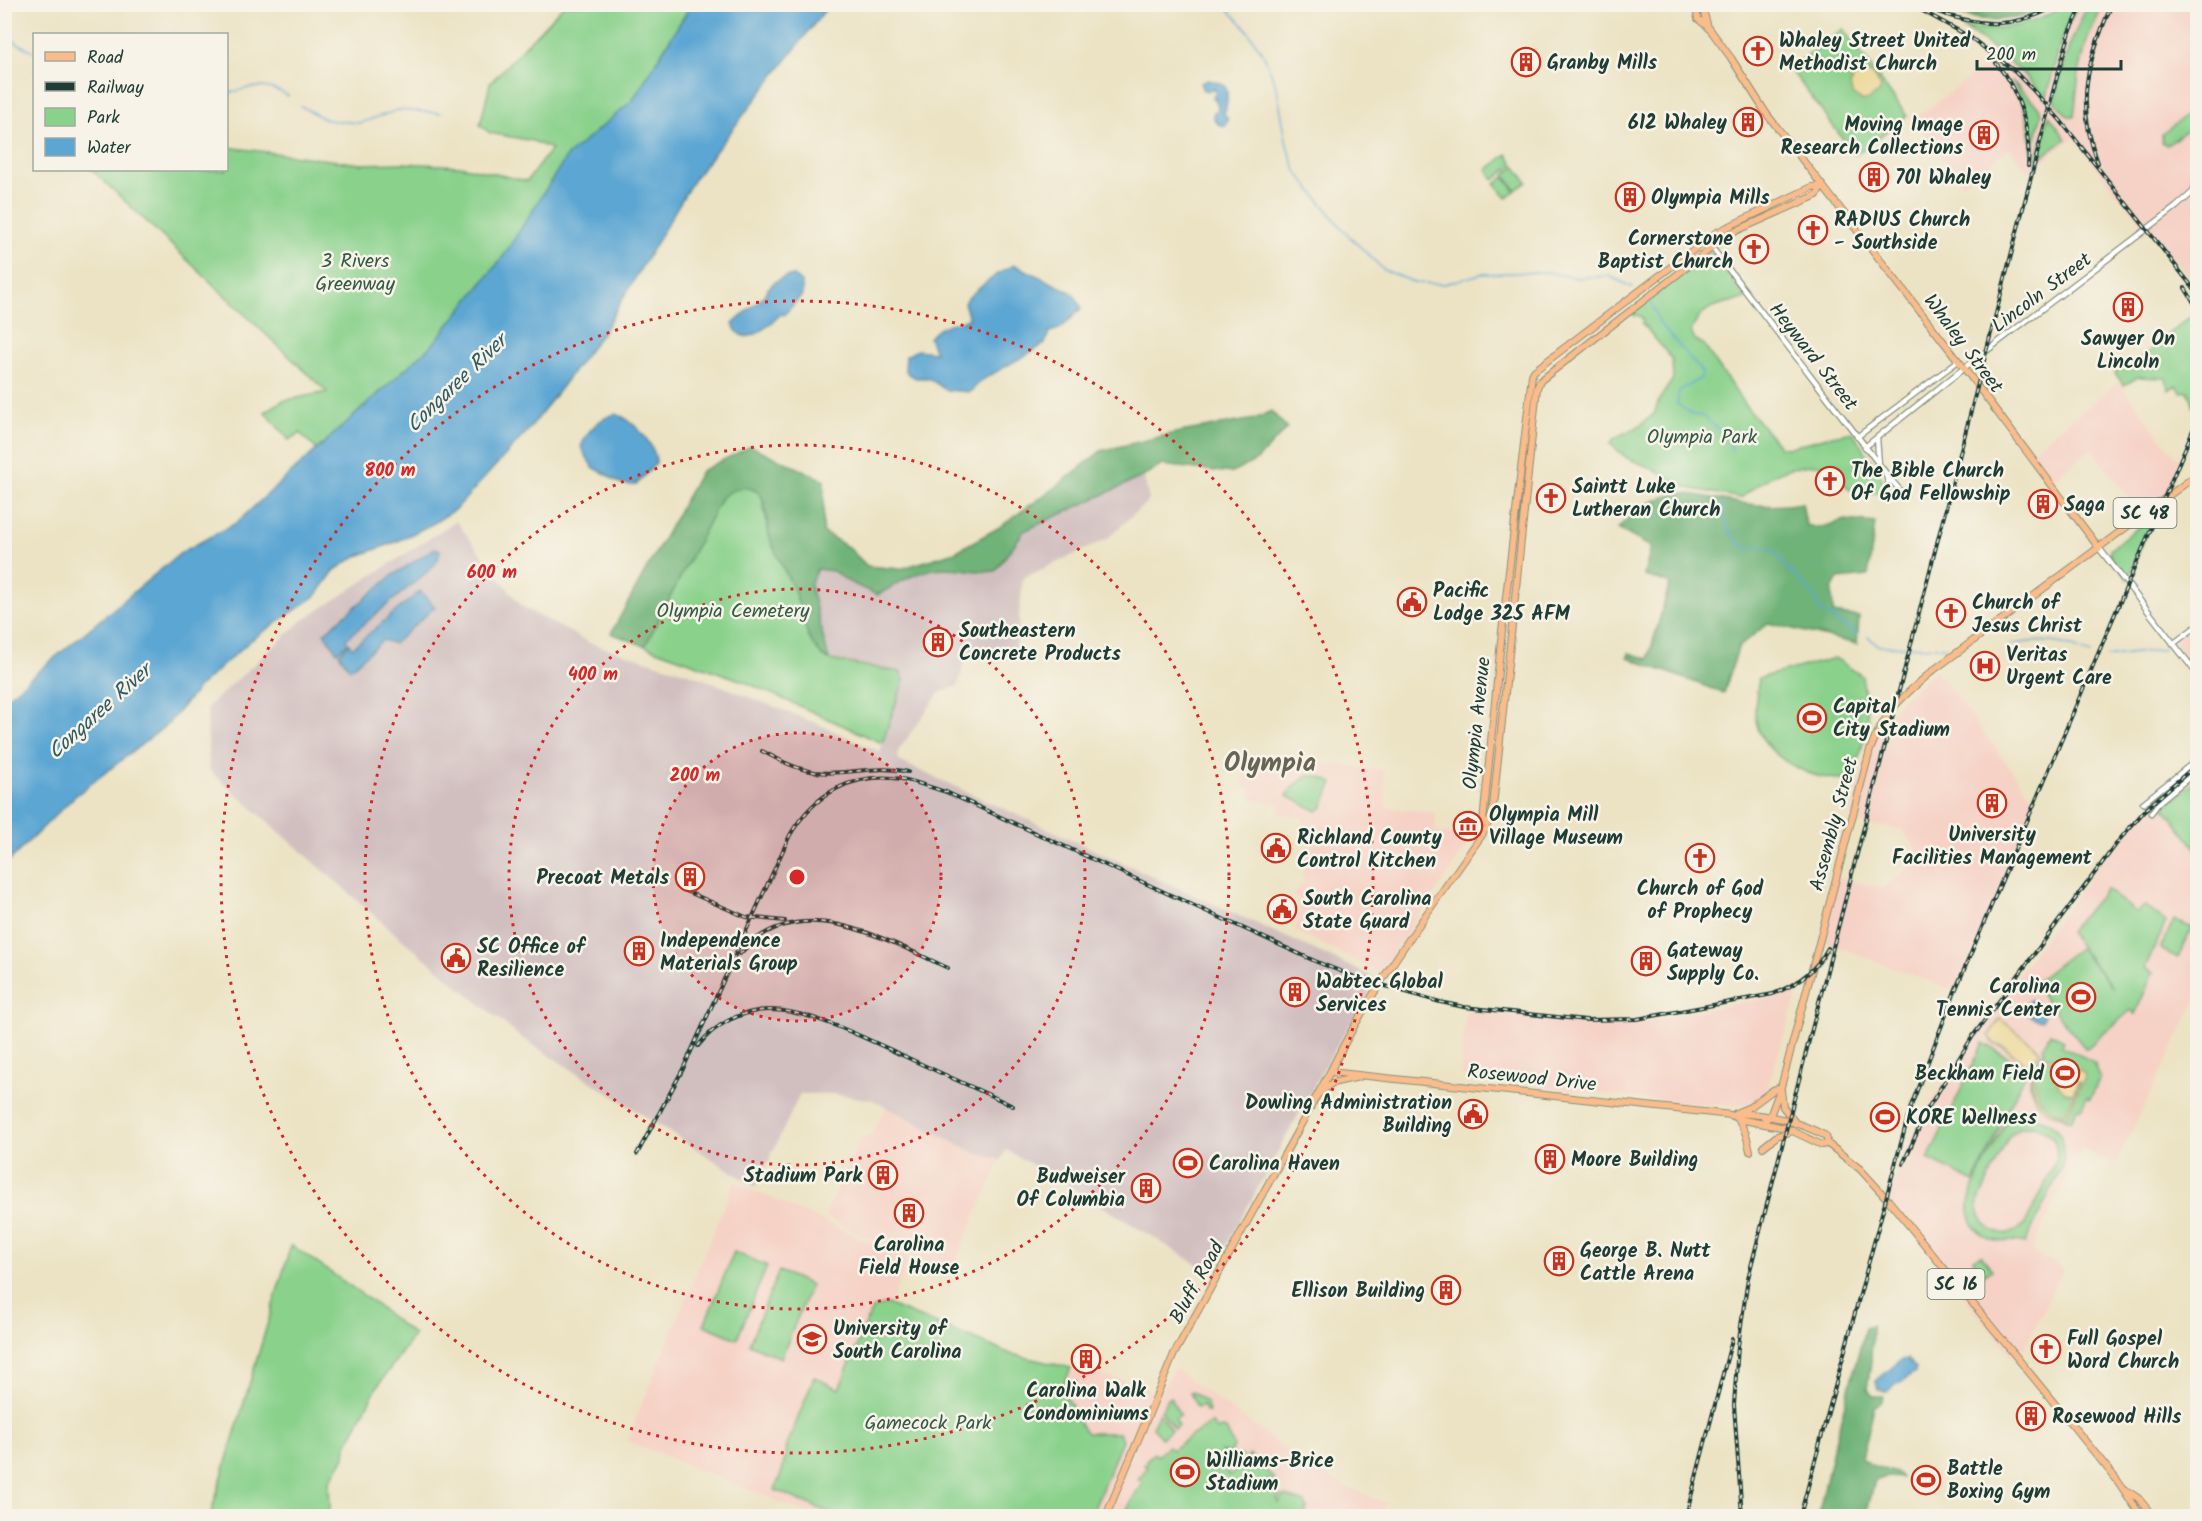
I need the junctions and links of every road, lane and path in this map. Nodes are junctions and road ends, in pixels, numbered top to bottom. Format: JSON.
{"nodes":[{"id":1,"x":1695,"y":4,"type":"edge"},
{"id":2,"x":1704,"y":4,"type":"edge"},
{"id":3,"x":1709,"y":28,"type":"junction"},
{"id":4,"x":2198,"y":177,"type":"edge"},
{"id":5,"x":1822,"y":186,"type":"junction"},
{"id":6,"x":1706,"y":240,"type":"junction"},
{"id":7,"x":1712,"y":248,"type":"junction"},
{"id":8,"x":1958,"y":361,"type":"junction"},
{"id":9,"x":1964,"y":368,"type":"junction"},
{"id":10,"x":1857,"y":437,"type":"junction"},
{"id":11,"x":1877,"y":438,"type":"junction"},
{"id":12,"x":1865,"y":447,"type":"junction"},
{"id":13,"x":1880,"y":466,"type":"junction"},
{"id":14,"x":1885,"y":472,"type":"junction"},
{"id":15,"x":2198,"y":474,"type":"edge"},
{"id":16,"x":1886,"y":494,"type":"dead end"},
{"id":17,"x":1905,"y":496,"type":"dead end"},
{"id":18,"x":2098,"y":549,"type":"junction"},
{"id":19,"x":2198,"y":625,"type":"edge"},
{"id":20,"x":2173,"y":644,"type":"junction"},
{"id":21,"x":2198,"y":675,"type":"edge"},
{"id":22,"x":2198,"y":759,"type":"edge"},
{"id":23,"x":2198,"y":770,"type":"edge"},
{"id":24,"x":2143,"y":803,"type":"dead end"},
{"id":25,"x":2151,"y":813,"type":"dead end"},
{"id":26,"x":1482,"y":835,"type":"junction"},
{"id":27,"x":1330,"y":1072,"type":"junction"},
{"id":28,"x":1362,"y":1076,"type":"junction"},
{"id":29,"x":1781,"y":1087,"type":"junction"},
{"id":30,"x":1316,"y":1098,"type":"junction"},
{"id":31,"x":1735,"y":1115,"type":"junction"},
{"id":32,"x":1770,"y":1116,"type":"junction"},
{"id":33,"x":1794,"y":1121,"type":"junction"},
{"id":34,"x":1762,"y":1123,"type":"junction"},
{"id":35,"x":1771,"y":1125,"type":"junction"},
{"id":36,"x":1793,"y":1131,"type":"junction"},
{"id":37,"x":1828,"y":1144,"type":"junction"},
{"id":38,"x":1763,"y":1147,"type":"dead end"},
{"id":39,"x":1750,"y":1151,"type":"dead end"},
{"id":40,"x":2123,"y":1488,"type":"junction"},
{"id":41,"x":1106,"y":1516,"type":"edge"},
{"id":42,"x":2141,"y":1516,"type":"edge"},
{"id":43,"x":2152,"y":1516,"type":"edge"}],
"edges":[{"from":1,"to":3,"type":"main road","name":"Whaley Street"},
{"from":2,"to":3,"type":"main road","name":"Whaley Street"},
{"from":3,"to":5,"type":"main road","name":"Whaley Street"},
{"from":4,"to":9,"type":"street","name":"Lincoln Street"},
{"from":5,"to":6,"type":"main road","name":"Olympia Avenue"},
{"from":5,"to":7,"type":"main road","name":"Olympia Avenue"},
{"from":5,"to":8,"type":"main road","name":"Whaley Street"},
{"from":6,"to":7,"type":"street","name":"Heyward Street"},
{"from":6,"to":26,"type":"main road","name":"Olympia Avenue"},
{"from":7,"to":10,"type":"street","name":"Heyward Street"},
{"from":7,"to":26,"type":"main road","name":"Olympia Avenue"},
{"from":8,"to":9,"type":"main road","name":"Whaley Street"},
{"from":8,"to":10,"type":"street"},
{"from":9,"to":11,"type":"street","name":"Lincoln Street"},
{"from":9,"to":18,"type":"main road","name":"Whaley Street"},
{"from":10,"to":12,"type":"street","name":"Heyward Street"},
{"from":11,"to":12,"type":"street","name":"Lincoln Street"},
{"from":11,"to":13,"type":"street"},
{"from":12,"to":13,"type":"street","name":"Heyward Street"},
{"from":13,"to":14,"type":"street","name":"Heyward Street"},
{"from":14,"to":16,"type":"street"},
{"from":14,"to":17,"type":"street","name":"Heyward Street"},
{"from":15,"to":18,"type":"main road","name":"Assembly Street","number":"SC 48"},
{"from":18,"to":20,"type":"street","name":"Whaley Street"},
{"from":18,"to":29,"type":"main road","name":"Assembly Street","number":"SC 48"},
{"from":19,"to":20,"type":"street"},
{"from":20,"to":21,"type":"street","name":"Whaley Street"},
{"from":22,"to":24,"type":"street"},
{"from":23,"to":25,"type":"street"},
{"from":26,"to":27,"type":"main road","name":"Bluff Road"},
{"from":27,"to":28,"type":"main road","name":"Rosewood Drive"},
{"from":27,"to":30,"type":"main road","name":"Bluff Road"},
{"from":28,"to":30,"type":"main road"},
{"from":28,"to":31,"type":"main road","name":"Rosewood Drive"},
{"from":29,"to":31,"type":"main road"},
{"from":29,"to":32,"type":"main road","name":"Assembly Street","number":"SC 48"},
{"from":29,"to":33,"type":"main road"},
{"from":30,"to":41,"type":"main road","name":"Bluff Road"},
{"from":31,"to":32,"type":"main road","name":"Rosewood Drive","number":"SC 16"},
{"from":31,"to":34,"type":"main road","name":"Rosewood Drive"},
{"from":31,"to":39,"type":"main road"},
{"from":32,"to":33,"type":"main road","name":"Rosewood Drive","number":"SC 16"},
{"from":32,"to":34,"type":"main road","name":"Assembly Street"},
{"from":32,"to":35,"type":"main road","name":"Assembly Street"},
{"from":33,"to":37,"type":"main road","name":"Rosewood Drive","number":"SC 16"},
{"from":34,"to":35,"type":"main road","name":"Rosewood Drive"},
{"from":35,"to":36,"type":"main road","name":"Rosewood Drive","number":"SC 16"},
{"from":36,"to":37,"type":"main road","name":"Rosewood Drive","number":"SC 16"},
{"from":36,"to":38,"type":"main road"},
{"from":37,"to":40,"type":"main road","name":"Rosewood Drive","number":"SC 16"},
{"from":40,"to":42,"type":"main road","name":"Rosewood Drive","number":"SC 16"},
{"from":40,"to":43,"type":"main road","name":"Rosewood Drive","number":"SC 16"}]}
